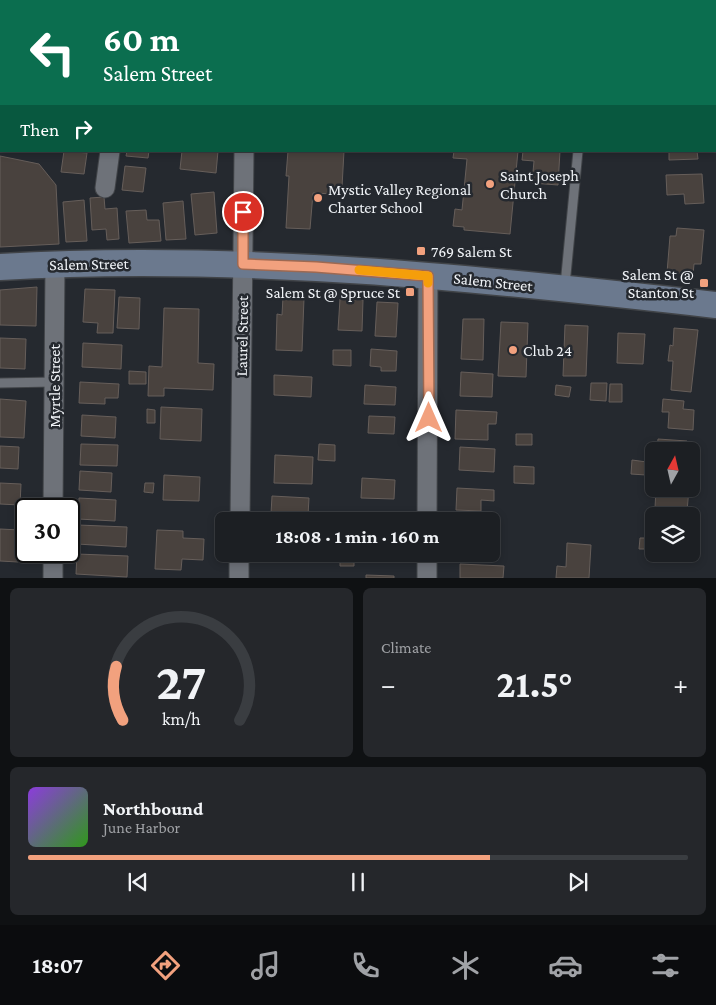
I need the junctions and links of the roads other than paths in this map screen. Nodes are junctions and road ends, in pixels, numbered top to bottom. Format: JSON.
{"nodes":[{"id":1,"x":110,"y":152,"type":"edge"},
{"id":2,"x":244,"y":152,"type":"edge"},
{"id":3,"x":578,"y":152,"type":"edge"},
{"id":4,"x":105,"y":188,"type":"dead end"},
{"id":5,"x":55,"y":264,"type":"junction"},
{"id":6,"x":243,"y":264,"type":"junction"},
{"id":7,"x":0,"y":267,"type":"edge"},
{"id":8,"x":428,"y":276,"type":"junction"},
{"id":9,"x":564,"y":289,"type":"junction"},
{"id":10,"x":716,"y":305,"type":"edge"},
{"id":11,"x":54,"y":382,"type":"junction"},
{"id":12,"x":0,"y":383,"type":"edge"},
{"id":13,"x":53,"y":498,"type":"edge"},
{"id":14,"x":240,"y":512,"type":"edge"},
{"id":15,"x":428,"y":512,"type":"edge"},
{"id":16,"x":239,"y":562,"type":"edge"},
{"id":17,"x":427,"y":562,"type":"edge"},
{"id":18,"x":53,"y":563,"type":"edge"},
{"id":19,"x":53,"y":578,"type":"edge"},
{"id":20,"x":239,"y":578,"type":"edge"},
{"id":21,"x":427,"y":578,"type":"edge"}],
"edges":[{"from":1,"to":4,"type":"street"},
{"from":2,"to":6,"type":"street","name":"Laurel Street"},
{"from":3,"to":9,"type":"lane"},
{"from":5,"to":6,"type":"main road","name":"Salem Street"},
{"from":5,"to":7,"type":"main road","name":"Salem Street"},
{"from":5,"to":11,"type":"street","name":"Myrtle Street"},
{"from":6,"to":8,"type":"main road","name":"Salem Street"},
{"from":6,"to":14,"type":"street","name":"Laurel Street"},
{"from":8,"to":9,"type":"main road","name":"Salem Street"},
{"from":8,"to":15,"type":"street"},
{"from":9,"to":10,"type":"main road","name":"Salem Street"},
{"from":11,"to":12,"type":"lane"},
{"from":11,"to":13,"type":"street","name":"Myrtle Street"},
{"from":16,"to":20,"type":"street"},
{"from":17,"to":21,"type":"street"},
{"from":18,"to":19,"type":"street"}]}
